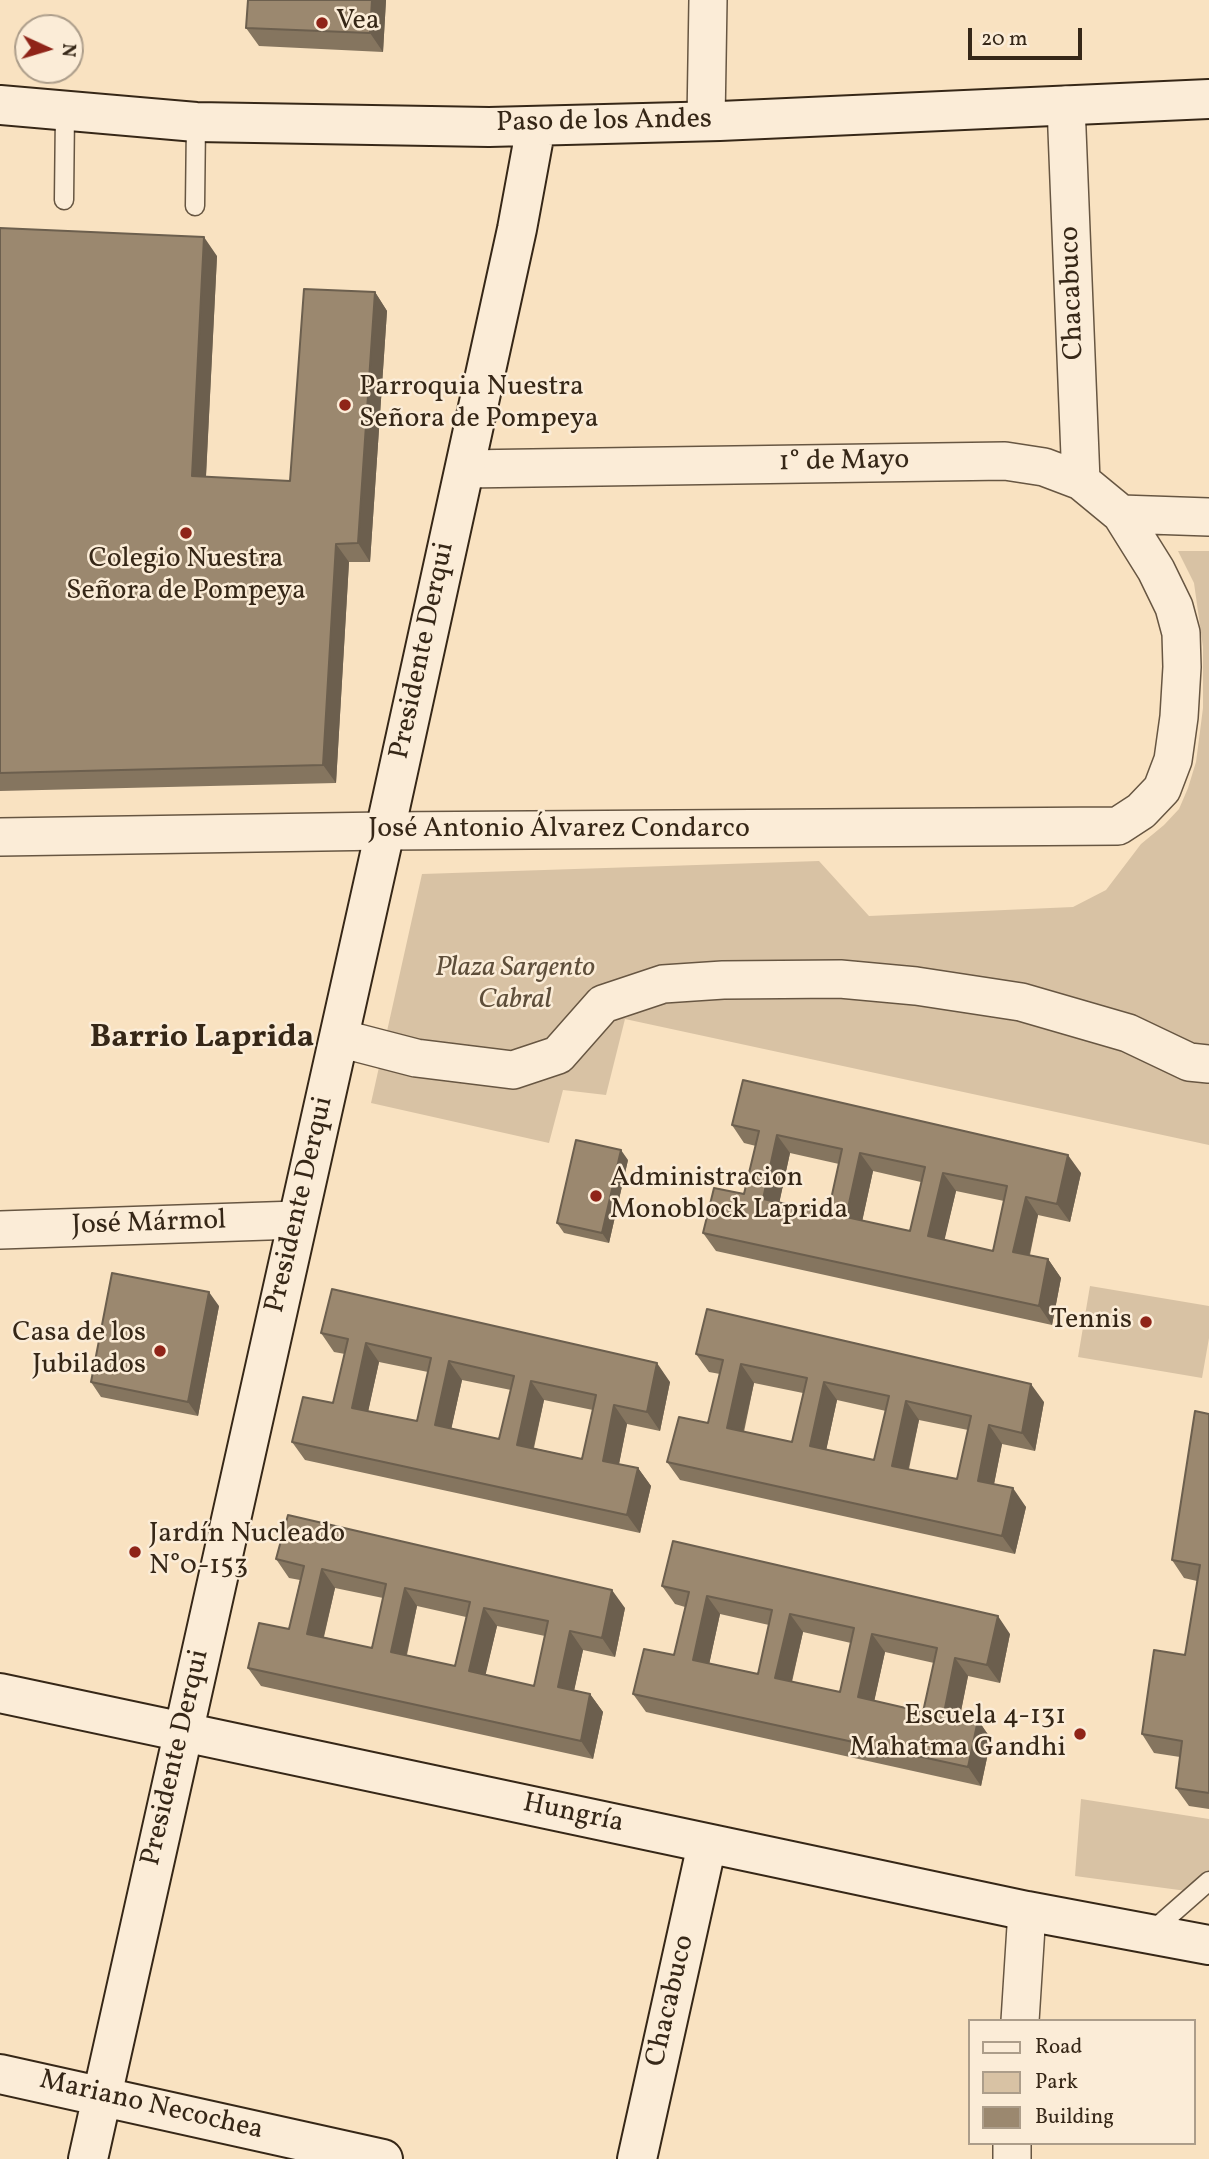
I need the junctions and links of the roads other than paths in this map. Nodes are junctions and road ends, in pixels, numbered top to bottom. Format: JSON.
{"nodes":[{"id":1,"x":708,"y":0,"type":"edge"},
{"id":2,"x":1209,"y":99,"type":"edge"},
{"id":3,"x":0,"y":105,"type":"edge"},
{"id":4,"x":1066,"y":105,"type":"junction"},
{"id":5,"x":65,"y":112,"type":"junction"},
{"id":6,"x":706,"y":121,"type":"junction"},
{"id":7,"x":196,"y":122,"type":"junction"},
{"id":8,"x":536,"y":126,"type":"junction"},
{"id":9,"x":64,"y":200,"type":"dead end"},
{"id":10,"x":195,"y":206,"type":"dead end"},
{"id":11,"x":465,"y":469,"type":"junction"},
{"id":12,"x":1081,"y":481,"type":"junction"},
{"id":13,"x":1121,"y":514,"type":"junction"},
{"id":14,"x":1209,"y":517,"type":"edge"},
{"id":15,"x":385,"y":831,"type":"junction"},
{"id":16,"x":0,"y":837,"type":"edge"},
{"id":17,"x":339,"y":1038,"type":"junction"},
{"id":18,"x":1209,"y":1064,"type":"edge"},
{"id":19,"x":297,"y":1220,"type":"junction"},
{"id":20,"x":0,"y":1230,"type":"edge"},
{"id":21,"x":0,"y":1693,"type":"edge"},
{"id":22,"x":182,"y":1733,"type":"junction"},
{"id":23,"x":708,"y":1844,"type":"junction"},
{"id":24,"x":1209,"y":1881,"type":"edge"},
{"id":25,"x":1027,"y":1911,"type":"junction"},
{"id":26,"x":1147,"y":1934,"type":"junction"},
{"id":27,"x":1209,"y":1945,"type":"edge"},
{"id":28,"x":1209,"y":1955,"type":"edge"},
{"id":29,"x":1020,"y":2019,"type":"edge"},
{"id":30,"x":0,"y":2074,"type":"edge"},
{"id":31,"x":101,"y":2096,"type":"junction"},
{"id":32,"x":88,"y":2159,"type":"edge"},
{"id":33,"x":383,"y":2159,"type":"edge"},
{"id":34,"x":637,"y":2159,"type":"edge"}],
"edges":[{"from":1,"to":6,"type":"street"},
{"from":2,"to":4,"type":"street","name":"Paso de los Andes"},
{"from":3,"to":5,"type":"street","name":"Paso de los Andes"},
{"from":4,"to":6,"type":"street","name":"Paso de los Andes"},
{"from":4,"to":12,"type":"street","name":"Chacabuco"},
{"from":5,"to":7,"type":"street","name":"Paso de los Andes"},
{"from":5,"to":9,"type":"lane"},
{"from":6,"to":8,"type":"street","name":"Paso de los Andes"},
{"from":7,"to":8,"type":"street","name":"Paso de los Andes"},
{"from":7,"to":10,"type":"lane"},
{"from":8,"to":11,"type":"street","name":"Presidente Derqui"},
{"from":11,"to":12,"type":"street","name":"1° de Mayo"},
{"from":11,"to":15,"type":"street","name":"Presidente Derqui"},
{"from":12,"to":13,"type":"street","name":"1° de Mayo"},
{"from":13,"to":14,"type":"street"},
{"from":13,"to":15,"type":"street","name":"José Antonio Álvarez Condarco"},
{"from":15,"to":16,"type":"street","name":"José Antonio Álvarez Condarco"},
{"from":15,"to":17,"type":"street","name":"Presidente Derqui"},
{"from":17,"to":18,"type":"street"},
{"from":17,"to":19,"type":"street","name":"Presidente Derqui"},
{"from":19,"to":20,"type":"street","name":"José Mármol"},
{"from":19,"to":22,"type":"street","name":"Presidente Derqui"},
{"from":21,"to":22,"type":"street","name":"Hungría"},
{"from":22,"to":23,"type":"street","name":"Hungría"},
{"from":22,"to":31,"type":"street","name":"Presidente Derqui"},
{"from":23,"to":25,"type":"street","name":"Hungría"},
{"from":23,"to":34,"type":"street","name":"Chacabuco"},
{"from":24,"to":26,"type":"lane"},
{"from":25,"to":26,"type":"street","name":"Hungría"},
{"from":25,"to":29,"type":"street"},
{"from":26,"to":27,"type":"street","name":"Hungría"},
{"from":26,"to":28,"type":"street","name":"Hungría"},
{"from":30,"to":31,"type":"street","name":"Mariano Necochea"},
{"from":31,"to":32,"type":"street","name":"Presidente Derqui"},
{"from":31,"to":33,"type":"street","name":"Mariano Necochea"}]}
